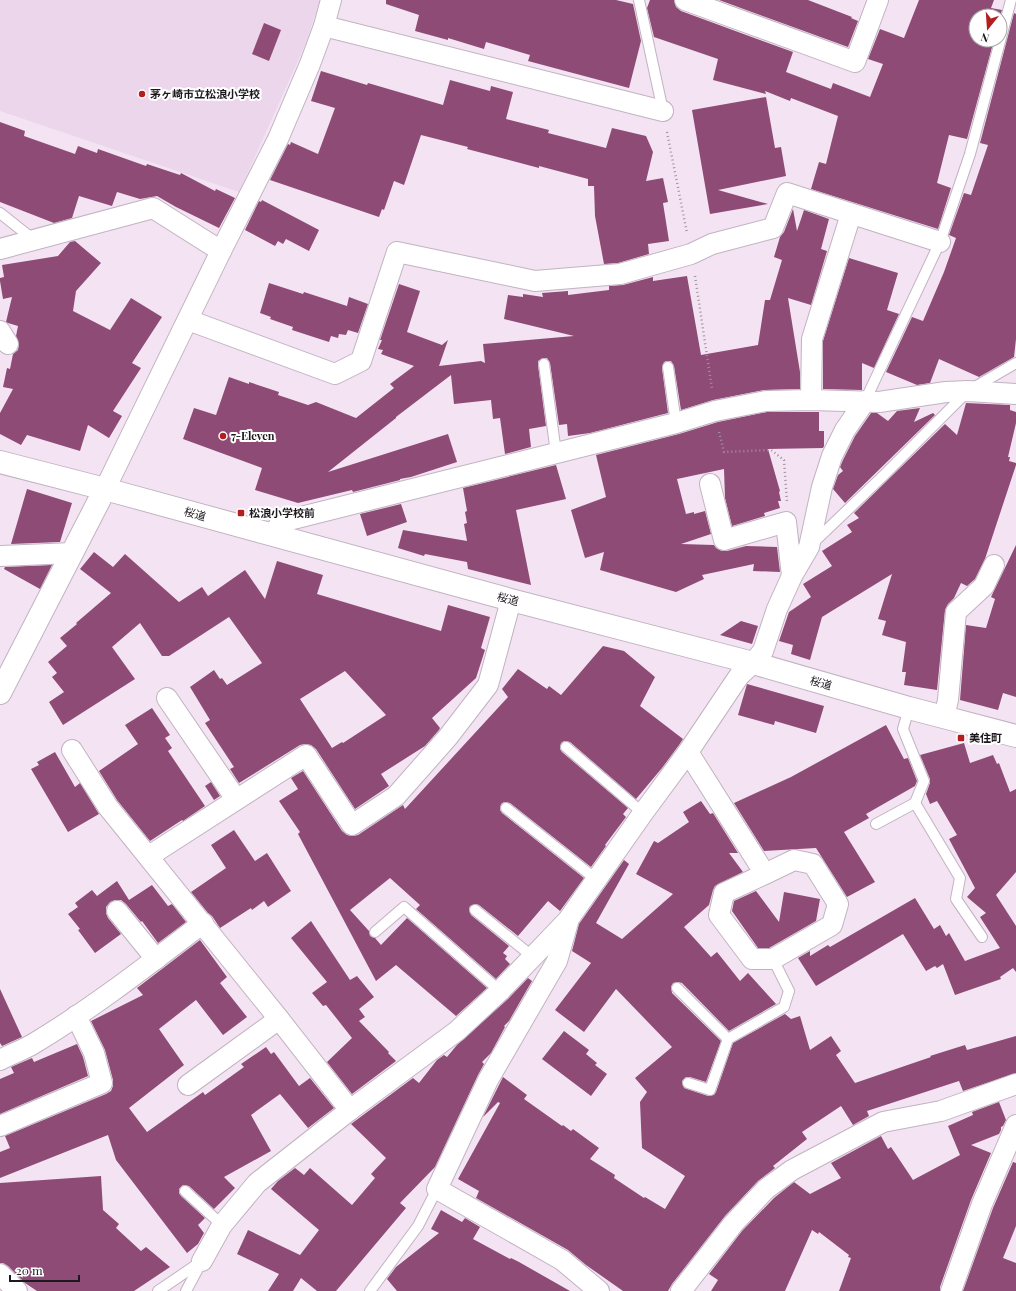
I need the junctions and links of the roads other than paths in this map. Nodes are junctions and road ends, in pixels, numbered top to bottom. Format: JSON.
{"nodes":[{"id":1,"x":331,"y":0,"type":"edge"},
{"id":2,"x":639,"y":0,"type":"edge"},
{"id":3,"x":685,"y":0,"type":"edge"},
{"id":4,"x":878,"y":0,"type":"edge"},
{"id":5,"x":1011,"y":0,"type":"edge"},
{"id":6,"x":324,"y":26,"type":"junction"},
{"id":7,"x":663,"y":111,"type":"joint"},
{"id":8,"x":0,"y":212,"type":"edge"},
{"id":9,"x":851,"y":214,"type":"junction"},
{"id":10,"x":34,"y":240,"type":"junction"},
{"id":11,"x":940,"y":242,"type":"junction"},
{"id":12,"x":0,"y":249,"type":"edge"},
{"id":13,"x":221,"y":251,"type":"junction"},
{"id":14,"x":188,"y":320,"type":"junction"},
{"id":15,"x":1016,"y":363,"type":"edge"},
{"id":16,"x":544,"y":364,"type":"dead end"},
{"id":17,"x":668,"y":367,"type":"dead end"},
{"id":18,"x":968,"y":391,"type":"junction"},
{"id":19,"x":1016,"y":394,"type":"edge"},
{"id":20,"x":811,"y":400,"type":"junction"},
{"id":21,"x":865,"y":401,"type":"junction"},
{"id":22,"x":676,"y":423,"type":"junction"},
{"id":23,"x":556,"y":453,"type":"junction"},
{"id":24,"x":0,"y":462,"type":"edge"},
{"id":25,"x":710,"y":484,"type":"dead end"},
{"id":26,"x":106,"y":489,"type":"junction"},
{"id":27,"x":273,"y":535,"type":"junction"},
{"id":28,"x":809,"y":547,"type":"junction"},
{"id":29,"x":73,"y":553,"type":"junction"},
{"id":30,"x":0,"y":556,"type":"edge"},
{"id":31,"x":994,"y":565,"type":"dead end"},
{"id":32,"x":792,"y":576,"type":"junction"},
{"id":33,"x":511,"y":600,"type":"junction"},
{"id":34,"x":753,"y":663,"type":"junction"},
{"id":35,"x":0,"y":693,"type":"edge"},
{"id":36,"x":167,"y":698,"type":"dead end"},
{"id":37,"x":909,"y":708,"type":"junction"},
{"id":38,"x":944,"y":717,"type":"junction"},
{"id":39,"x":1016,"y":736,"type":"edge"},
{"id":40,"x":566,"y":747,"type":"dead end"},
{"id":41,"x":72,"y":750,"type":"dead end"},
{"id":42,"x":688,"y":752,"type":"junction"},
{"id":43,"x":236,"y":799,"type":"junction"},
{"id":44,"x":915,"y":803,"type":"junction"},
{"id":45,"x":506,"y":808,"type":"dead end"},
{"id":46,"x":643,"y":813,"type":"junction"},
{"id":47,"x":876,"y":824,"type":"dead end"},
{"id":48,"x":149,"y":856,"type":"junction"},
{"id":49,"x":765,"y":874,"type":"junction"},
{"id":50,"x":597,"y":880,"type":"junction"},
{"id":51,"x":475,"y":910,"type":"dead end"},
{"id":52,"x":117,"y":911,"type":"dead end"},
{"id":53,"x":568,"y":920,"type":"junction"},
{"id":54,"x":203,"y":923,"type":"junction"},
{"id":55,"x":375,"y":932,"type":"dead end"},
{"id":56,"x":982,"y":937,"type":"dead end"},
{"id":57,"x":533,"y":957,"type":"junction"},
{"id":58,"x":156,"y":959,"type":"junction"},
{"id":59,"x":773,"y":960,"type":"junction"},
{"id":60,"x":677,"y":988,"type":"dead end"},
{"id":61,"x":500,"y":991,"type":"junction"},
{"id":62,"x":76,"y":1016,"type":"junction"},
{"id":63,"x":279,"y":1019,"type":"junction"},
{"id":64,"x":728,"y":1039,"type":"junction"},
{"id":65,"x":0,"y":1060,"type":"edge"},
{"id":66,"x":688,"y":1083,"type":"dead end"},
{"id":67,"x":1016,"y":1084,"type":"edge"},
{"id":68,"x":188,"y":1085,"type":"dead end"},
{"id":69,"x":350,"y":1110,"type":"junction"},
{"id":70,"x":1016,"y":1125,"type":"edge"},
{"id":71,"x":0,"y":1126,"type":"edge"},
{"id":72,"x":437,"y":1189,"type":"junction"},
{"id":73,"x":185,"y":1191,"type":"dead end"},
{"id":74,"x":222,"y":1225,"type":"junction"},
{"id":75,"x":202,"y":1260,"type":"junction"},
{"id":76,"x":0,"y":1274,"type":"edge"},
{"id":77,"x":17,"y":1291,"type":"edge"},
{"id":78,"x":158,"y":1291,"type":"edge"},
{"id":79,"x":186,"y":1291,"type":"edge"},
{"id":80,"x":370,"y":1291,"type":"edge"},
{"id":81,"x":599,"y":1291,"type":"edge"},
{"id":82,"x":681,"y":1291,"type":"edge"},
{"id":83,"x":951,"y":1291,"type":"edge"}],
"edges":[{"from":1,"to":6,"type":"street"},
{"from":2,"to":7,"type":"lane"},
{"from":3,"to":4,"type":"street"},
{"from":5,"to":11,"type":"lane"},
{"from":6,"to":7,"type":"street"},
{"from":6,"to":13,"type":"street"},
{"from":8,"to":10,"type":"lane"},
{"from":9,"to":11,"type":"street"},
{"from":9,"to":14,"type":"street"},
{"from":9,"to":20,"type":"street"},
{"from":10,"to":12,"type":"street"},
{"from":10,"to":13,"type":"street"},
{"from":11,"to":21,"type":"lane"},
{"from":13,"to":14,"type":"street"},
{"from":14,"to":26,"type":"street"},
{"from":15,"to":18,"type":"lane"},
{"from":16,"to":23,"type":"lane"},
{"from":17,"to":22,"type":"lane"},
{"from":18,"to":19,"type":"street"},
{"from":18,"to":21,"type":"street"},
{"from":18,"to":28,"type":"lane"},
{"from":20,"to":21,"type":"street"},
{"from":20,"to":22,"type":"street"},
{"from":21,"to":28,"type":"street"},
{"from":22,"to":23,"type":"street"},
{"from":23,"to":27,"type":"street"},
{"from":24,"to":26,"type":"street","name":"桜道"},
{"from":25,"to":32,"type":"street"},
{"from":26,"to":27,"type":"street","name":"桜道"},
{"from":26,"to":29,"type":"street"},
{"from":27,"to":33,"type":"street","name":"桜道"},
{"from":28,"to":32,"type":"street"},
{"from":29,"to":30,"type":"street"},
{"from":29,"to":35,"type":"street"},
{"from":31,"to":38,"type":"street"},
{"from":32,"to":34,"type":"street"},
{"from":33,"to":34,"type":"street","name":"桜道"},
{"from":33,"to":43,"type":"street"},
{"from":34,"to":37,"type":"street","name":"桜道"},
{"from":34,"to":42,"type":"street"},
{"from":36,"to":43,"type":"street"},
{"from":37,"to":38,"type":"street","name":"桜道"},
{"from":37,"to":44,"type":"lane"},
{"from":38,"to":39,"type":"street","name":"桜道"},
{"from":40,"to":46,"type":"lane"},
{"from":41,"to":48,"type":"street"},
{"from":42,"to":46,"type":"street"},
{"from":42,"to":49,"type":"street"},
{"from":43,"to":48,"type":"street"},
{"from":44,"to":47,"type":"lane"},
{"from":44,"to":56,"type":"lane"},
{"from":45,"to":50,"type":"lane"},
{"from":46,"to":50,"type":"street"},
{"from":48,"to":54,"type":"street"},
{"from":49,"to":59,"type":"street"},
{"from":49,"to":59,"type":"street"},
{"from":50,"to":53,"type":"street"},
{"from":51,"to":57,"type":"lane"},
{"from":52,"to":58,"type":"street"},
{"from":53,"to":57,"type":"street"},
{"from":53,"to":72,"type":"street"},
{"from":54,"to":58,"type":"street"},
{"from":54,"to":63,"type":"street"},
{"from":55,"to":61,"type":"lane"},
{"from":57,"to":61,"type":"street"},
{"from":58,"to":62,"type":"street"},
{"from":59,"to":64,"type":"lane"},
{"from":60,"to":64,"type":"lane"},
{"from":61,"to":69,"type":"street"},
{"from":62,"to":65,"type":"street"},
{"from":62,"to":71,"type":"street"},
{"from":63,"to":68,"type":"street"},
{"from":63,"to":69,"type":"street"},
{"from":64,"to":66,"type":"lane"},
{"from":67,"to":82,"type":"street"},
{"from":69,"to":74,"type":"street"},
{"from":70,"to":83,"type":"street"},
{"from":72,"to":80,"type":"lane"},
{"from":72,"to":81,"type":"street"},
{"from":73,"to":74,"type":"lane"},
{"from":74,"to":75,"type":"street"},
{"from":75,"to":78,"type":"lane"},
{"from":75,"to":79,"type":"lane"},
{"from":76,"to":77,"type":"street"}]}
